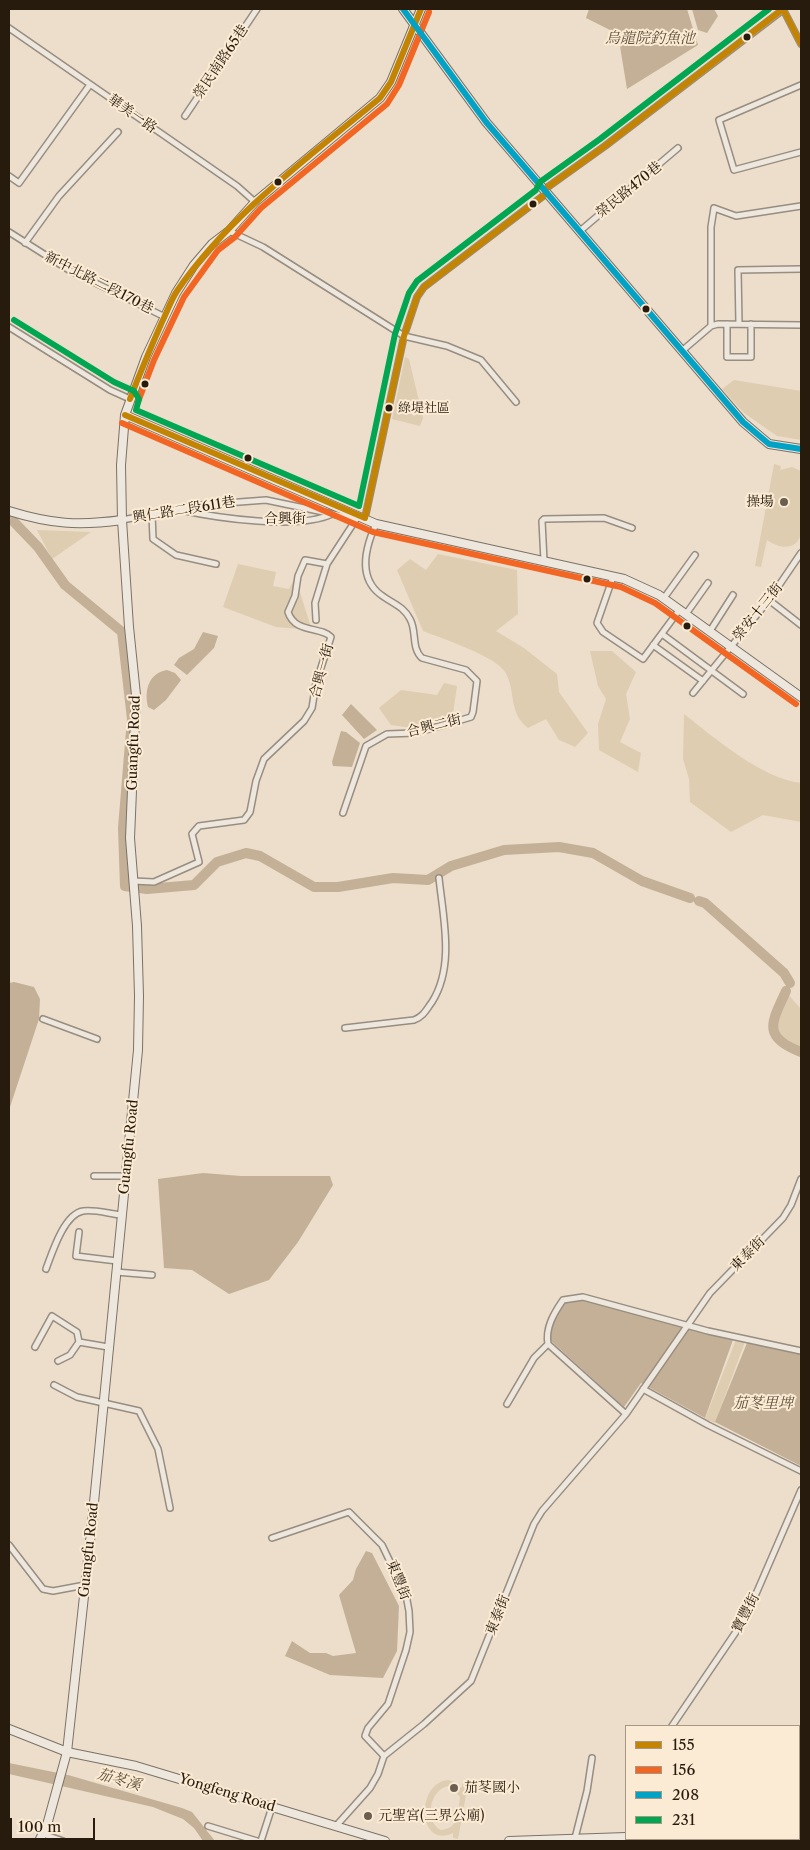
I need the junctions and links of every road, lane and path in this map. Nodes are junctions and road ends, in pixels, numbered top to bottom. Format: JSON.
{"nodes":[{"id":1,"x":257,"y":9,"type":"edge"},
{"id":2,"x":402,"y":9,"type":"edge"},
{"id":3,"x":421,"y":9,"type":"edge"},
{"id":4,"x":783,"y":9,"type":"edge"},
{"id":5,"x":414,"y":26,"type":"junction"},
{"id":6,"x":9,"y":28,"type":"edge"},
{"id":7,"x":801,"y":44,"type":"edge"},
{"id":8,"x":801,"y":85,"type":"edge"},
{"id":9,"x":89,"y":86,"type":"junction"},
{"id":10,"x":185,"y":116,"type":"dead end"},
{"id":11,"x":118,"y":132,"type":"dead end"},
{"id":12,"x":678,"y":148,"type":"dead end"},
{"id":13,"x":801,"y":152,"type":"edge"},
{"id":14,"x":9,"y":176,"type":"edge"},
{"id":15,"x":547,"y":193,"type":"junction"},
{"id":16,"x":255,"y":202,"type":"junction"},
{"id":17,"x":801,"y":206,"type":"edge"},
{"id":18,"x":229,"y":231,"type":"junction"},
{"id":19,"x":580,"y":231,"type":"junction"},
{"id":20,"x":9,"y":232,"type":"edge"},
{"id":21,"x":26,"y":243,"type":"junction"},
{"id":22,"x":801,"y":268,"type":"edge"},
{"id":23,"x":165,"y":317,"type":"junction"},
{"id":24,"x":727,"y":324,"type":"junction"},
{"id":25,"x":739,"y":324,"type":"junction"},
{"id":26,"x":751,"y":324,"type":"junction"},
{"id":27,"x":801,"y":325,"type":"edge"},
{"id":28,"x":711,"y":326,"type":"junction"},
{"id":29,"x":9,"y":327,"type":"edge"},
{"id":30,"x":404,"y":336,"type":"junction"},
{"id":31,"x":683,"y":350,"type":"junction"},
{"id":32,"x":130,"y":399,"type":"junction"},
{"id":33,"x":516,"y":402,"type":"dead end"},
{"id":34,"x":125,"y":415,"type":"junction"},
{"id":35,"x":801,"y":450,"type":"edge"},
{"id":36,"x":178,"y":510,"type":"junction"},
{"id":37,"x":9,"y":511,"type":"edge"},
{"id":38,"x":152,"y":514,"type":"junction"},
{"id":39,"x":332,"y":514,"type":"junction"},
{"id":40,"x":361,"y":518,"type":"junction"},
{"id":41,"x":122,"y":520,"type":"junction"},
{"id":42,"x":376,"y":524,"type":"junction"},
{"id":43,"x":632,"y":528,"type":"dead end"},
{"id":44,"x":801,"y":553,"type":"edge"},
{"id":45,"x":695,"y":555,"type":"dead end"},
{"id":46,"x":544,"y":561,"type":"junction"},
{"id":47,"x":216,"y":564,"type":"dead end"},
{"id":48,"x":327,"y":564,"type":"junction"},
{"id":49,"x":613,"y":577,"type":"junction"},
{"id":50,"x":708,"y":582,"type":"dead end"},
{"id":51,"x":733,"y":595,"type":"dead end"},
{"id":52,"x":664,"y":598,"type":"junction"},
{"id":53,"x":769,"y":600,"type":"junction"},
{"id":54,"x":683,"y":611,"type":"junction"},
{"id":55,"x":316,"y":620,"type":"dead end"},
{"id":56,"x":801,"y":625,"type":"edge"},
{"id":57,"x":710,"y":631,"type":"junction"},
{"id":58,"x":662,"y":634,"type":"junction"},
{"id":59,"x":653,"y":645,"type":"junction"},
{"id":60,"x":731,"y":646,"type":"junction"},
{"id":61,"x":711,"y":670,"type":"junction"},
{"id":62,"x":702,"y":681,"type":"junction"},
{"id":63,"x":693,"y":693,"type":"dead end"},
{"id":64,"x":743,"y":694,"type":"dead end"},
{"id":65,"x":801,"y":697,"type":"edge"},
{"id":66,"x":343,"y":813,"type":"dead end"},
{"id":67,"x":439,"y":878,"type":"dead end"},
{"id":68,"x":133,"y":881,"type":"junction"},
{"id":69,"x":43,"y":1019,"type":"dead end"},
{"id":70,"x":345,"y":1028,"type":"dead end"},
{"id":71,"x":97,"y":1039,"type":"dead end"},
{"id":72,"x":94,"y":1176,"type":"dead end"},
{"id":73,"x":126,"y":1176,"type":"junction"},
{"id":74,"x":801,"y":1179,"type":"edge"},
{"id":75,"x":122,"y":1215,"type":"junction"},
{"id":76,"x":79,"y":1232,"type":"dead end"},
{"id":77,"x":117,"y":1261,"type":"junction"},
{"id":78,"x":46,"y":1269,"type":"dead end"},
{"id":79,"x":116,"y":1272,"type":"junction"},
{"id":80,"x":152,"y":1275,"type":"dead end"},
{"id":81,"x":687,"y":1324,"type":"junction"},
{"id":82,"x":79,"y":1342,"type":"junction"},
{"id":83,"x":548,"y":1344,"type":"junction"},
{"id":84,"x":35,"y":1347,"type":"dead end"},
{"id":85,"x":108,"y":1347,"type":"junction"},
{"id":86,"x":801,"y":1351,"type":"edge"},
{"id":87,"x":58,"y":1361,"type":"dead end"},
{"id":88,"x":54,"y":1385,"type":"dead end"},
{"id":89,"x":643,"y":1389,"type":"junction"},
{"id":90,"x":103,"y":1404,"type":"junction"},
{"id":91,"x":507,"y":1404,"type":"dead end"},
{"id":92,"x":626,"y":1414,"type":"junction"},
{"id":93,"x":801,"y":1472,"type":"edge"},
{"id":94,"x":801,"y":1490,"type":"edge"},
{"id":95,"x":170,"y":1508,"type":"dead end"},
{"id":96,"x":272,"y":1538,"type":"dead end"},
{"id":97,"x":9,"y":1545,"type":"edge"},
{"id":98,"x":85,"y":1585,"type":"junction"},
{"id":99,"x":673,"y":1725,"type":"edge"},
{"id":100,"x":9,"y":1729,"type":"edge"},
{"id":101,"x":67,"y":1752,"type":"junction"},
{"id":102,"x":384,"y":1756,"type":"junction"},
{"id":103,"x":592,"y":1758,"type":"dead end"},
{"id":104,"x":272,"y":1807,"type":"junction"},
{"id":105,"x":208,"y":1826,"type":"dead end"},
{"id":106,"x":336,"y":1826,"type":"junction"},
{"id":107,"x":41,"y":1838,"type":"edge"},
{"id":108,"x":575,"y":1838,"type":"junction"},
{"id":109,"x":617,"y":1839,"type":"edge"},
{"id":110,"x":63,"y":1841,"type":"edge"},
{"id":111,"x":257,"y":1841,"type":"edge"},
{"id":112,"x":262,"y":1841,"type":"edge"},
{"id":113,"x":385,"y":1841,"type":"edge"},
{"id":114,"x":509,"y":1841,"type":"edge"}],
"edges":[{"from":1,"to":10,"type":"street","name":"榮民南路65巷"},
{"from":2,"to":5,"type":"street"},
{"from":3,"to":5,"type":"street","name":"Guangfu Road"},
{"from":4,"to":7,"type":"street"},
{"from":4,"to":15,"type":"street"},
{"from":5,"to":15,"type":"street"},
{"from":5,"to":16,"type":"street","name":"Guangfu Road"},
{"from":6,"to":9,"type":"street","name":"華美一路"},
{"from":8,"to":13,"type":"street"},
{"from":9,"to":14,"type":"street"},
{"from":9,"to":16,"type":"street","name":"華美一路"},
{"from":11,"to":21,"type":"street"},
{"from":12,"to":19,"type":"street","name":"榮民路470巷"},
{"from":15,"to":19,"type":"street"},
{"from":15,"to":30,"type":"street"},
{"from":16,"to":18,"type":"street","name":"Guangfu Road"},
{"from":17,"to":28,"type":"street"},
{"from":18,"to":23,"type":"street","name":"Guangfu Road"},
{"from":18,"to":30,"type":"street"},
{"from":19,"to":31,"type":"street"},
{"from":20,"to":21,"type":"street","name":"新中北路二段170巷"},
{"from":21,"to":23,"type":"street","name":"新中北路二段170巷"},
{"from":22,"to":25,"type":"street"},
{"from":23,"to":32,"type":"street","name":"Guangfu Road"},
{"from":24,"to":25,"type":"street"},
{"from":24,"to":26,"type":"street"},
{"from":24,"to":28,"type":"street"},
{"from":25,"to":26,"type":"street"},
{"from":26,"to":27,"type":"street"},
{"from":28,"to":31,"type":"street"},
{"from":29,"to":32,"type":"street"},
{"from":30,"to":33,"type":"street"},
{"from":30,"to":40,"type":"street"},
{"from":31,"to":35,"type":"street"},
{"from":32,"to":34,"type":"street","name":"Guangfu Road"},
{"from":34,"to":40,"type":"street"},
{"from":34,"to":41,"type":"street","name":"Guangfu Road"},
{"from":36,"to":38,"type":"street","name":"興仁路二段611巷"},
{"from":36,"to":39,"type":"street","name":"合興街"},
{"from":36,"to":39,"type":"street","name":"興仁路二段611巷"},
{"from":37,"to":41,"type":"street"},
{"from":38,"to":41,"type":"street","name":"興仁路二段611巷"},
{"from":38,"to":47,"type":"street"},
{"from":39,"to":40,"type":"street","name":"興仁路二段611巷"},
{"from":40,"to":42,"type":"street"},
{"from":40,"to":48,"type":"street"},
{"from":41,"to":68,"type":"street","name":"Guangfu Road"},
{"from":42,"to":46,"type":"street"},
{"from":42,"to":66,"type":"street","name":"合興二街"},
{"from":43,"to":46,"type":"street"},
{"from":44,"to":53,"type":"street","name":"榮安十三街"},
{"from":45,"to":52,"type":"street"},
{"from":46,"to":49,"type":"street"},
{"from":48,"to":55,"type":"street"},
{"from":48,"to":68,"type":"street","name":"合興一街"},
{"from":49,"to":52,"type":"street"},
{"from":49,"to":59,"type":"street"},
{"from":50,"to":54,"type":"street"},
{"from":51,"to":57,"type":"street"},
{"from":52,"to":54,"type":"street"},
{"from":53,"to":56,"type":"street"},
{"from":53,"to":60,"type":"street","name":"榮安十三街"},
{"from":54,"to":57,"type":"street"},
{"from":54,"to":58,"type":"street"},
{"from":57,"to":60,"type":"street"},
{"from":58,"to":59,"type":"street"},
{"from":58,"to":61,"type":"street"},
{"from":59,"to":62,"type":"street"},
{"from":60,"to":61,"type":"street","name":"榮安十三街"},
{"from":60,"to":65,"type":"street"},
{"from":61,"to":62,"type":"street","name":"榮安十三街"},
{"from":61,"to":64,"type":"street"},
{"from":62,"to":63,"type":"street","name":"榮安十三街"},
{"from":67,"to":70,"type":"street"},
{"from":68,"to":73,"type":"street","name":"Guangfu Road"},
{"from":69,"to":71,"type":"street"},
{"from":72,"to":73,"type":"street"},
{"from":73,"to":75,"type":"street","name":"Guangfu Road"},
{"from":74,"to":81,"type":"street","name":"東泰街"},
{"from":75,"to":77,"type":"street","name":"Guangfu Road"},
{"from":75,"to":78,"type":"street"},
{"from":76,"to":77,"type":"street"},
{"from":77,"to":79,"type":"street","name":"Guangfu Road"},
{"from":79,"to":80,"type":"street"},
{"from":79,"to":85,"type":"street","name":"Guangfu Road"},
{"from":81,"to":83,"type":"street"},
{"from":81,"to":86,"type":"street"},
{"from":81,"to":89,"type":"street","name":"東泰街"},
{"from":82,"to":84,"type":"street"},
{"from":82,"to":85,"type":"street"},
{"from":82,"to":87,"type":"street"},
{"from":83,"to":91,"type":"street"},
{"from":83,"to":92,"type":"street"},
{"from":85,"to":90,"type":"street","name":"Guangfu Road"},
{"from":88,"to":90,"type":"street"},
{"from":89,"to":92,"type":"street","name":"東泰街"},
{"from":89,"to":93,"type":"street"},
{"from":90,"to":95,"type":"street"},
{"from":90,"to":98,"type":"street","name":"Guangfu Road"},
{"from":92,"to":102,"type":"street","name":"東泰街"},
{"from":94,"to":99,"type":"street","name":"寶豐街"},
{"from":96,"to":102,"type":"street","name":"東豐街"},
{"from":97,"to":98,"type":"street"},
{"from":98,"to":101,"type":"street","name":"Guangfu Road"},
{"from":100,"to":101,"type":"street","name":"Yongfeng Road"},
{"from":101,"to":104,"type":"street","name":"Yongfeng Road"},
{"from":101,"to":107,"type":"street","name":"Guangfu Road"},
{"from":102,"to":106,"type":"street"},
{"from":103,"to":108,"type":"street"},
{"from":104,"to":106,"type":"street","name":"Yongfeng Road"},
{"from":104,"to":112,"type":"street"},
{"from":105,"to":111,"type":"street"},
{"from":106,"to":113,"type":"street","name":"Yongfeng Road"},
{"from":107,"to":110,"type":"street"},
{"from":108,"to":109,"type":"street"},
{"from":108,"to":114,"type":"street"}]}
